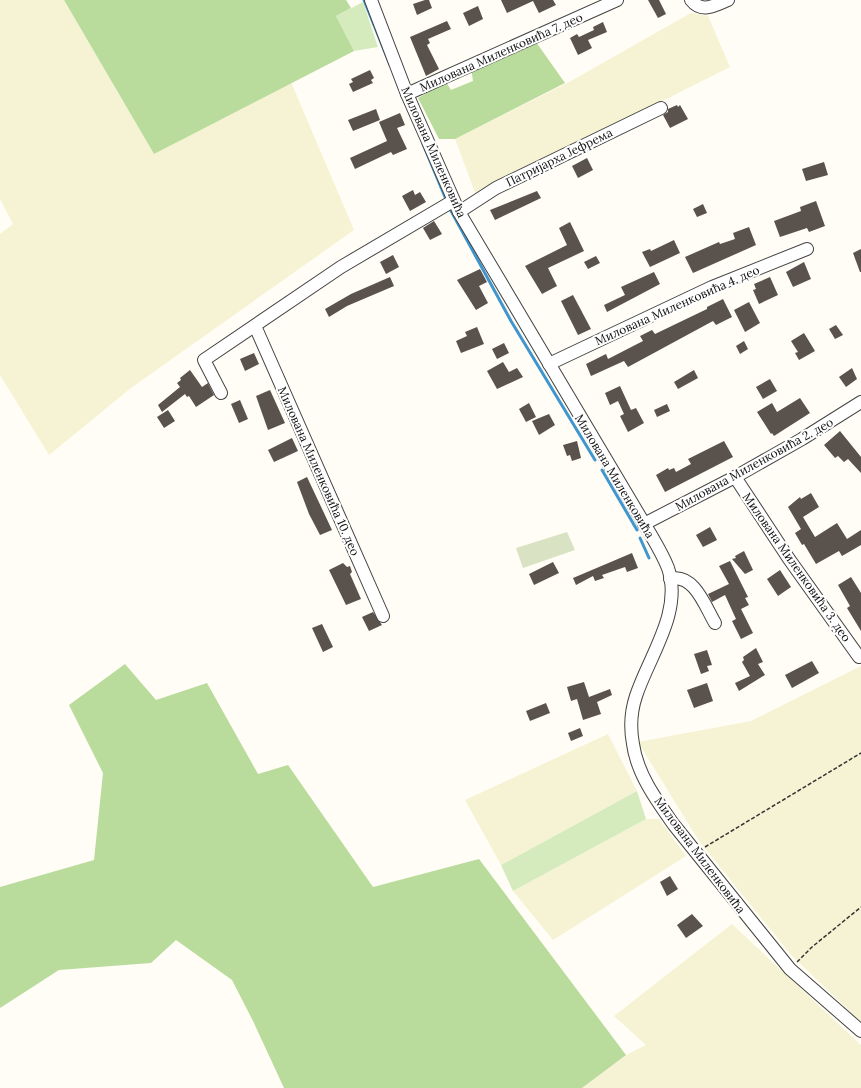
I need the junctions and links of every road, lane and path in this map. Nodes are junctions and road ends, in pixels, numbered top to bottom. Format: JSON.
{"nodes":[{"id":1,"x":371,"y":0,"type":"edge"},
{"id":2,"x":617,"y":0,"type":"edge"},
{"id":3,"x":728,"y":0,"type":"edge"},
{"id":4,"x":694,"y":3,"type":"edge"},
{"id":5,"x":407,"y":94,"type":"junction"},
{"id":6,"x":661,"y":108,"type":"dead end"},
{"id":7,"x":453,"y":200,"type":"junction"},
{"id":8,"x":459,"y":212,"type":"junction"},
{"id":9,"x":807,"y":249,"type":"dead end"},
{"id":10,"x":255,"y":326,"type":"junction"},
{"id":11,"x":549,"y":364,"type":"junction"},
{"id":12,"x":221,"y":393,"type":"dead end"},
{"id":13,"x":861,"y":402,"type":"edge"},
{"id":14,"x":735,"y":477,"type":"junction"},
{"id":15,"x":644,"y":524,"type":"junction"},
{"id":16,"x":670,"y":579,"type":"junction"},
{"id":17,"x":383,"y":616,"type":"dead end"},
{"id":18,"x":715,"y":623,"type":"dead end"},
{"id":19,"x":860,"y":657,"type":"dead end"},
{"id":20,"x":861,"y":753,"type":"edge"},
{"id":21,"x":696,"y":854,"type":"junction"},
{"id":22,"x":861,"y":907,"type":"edge"},
{"id":23,"x":790,"y":969,"type":"junction"},
{"id":24,"x":861,"y":1031,"type":"edge"}],
"edges":[{"from":1,"to":5,"type":"street","name":"Милована Миленковића"},
{"from":2,"to":5,"type":"street","name":"Милована Миленковића 7. део"},
{"from":3,"to":4,"type":"street"},
{"from":5,"to":7,"type":"street","name":"Милована Миленковића"},
{"from":6,"to":8,"type":"street","name":"Патријарха Јефрема"},
{"from":7,"to":8,"type":"street","name":"Милована Миленковића"},
{"from":7,"to":10,"type":"street"},
{"from":8,"to":11,"type":"street","name":"Милована Миленковића"},
{"from":9,"to":11,"type":"street","name":"Милована Миленковића 4. део"},
{"from":10,"to":12,"type":"street"},
{"from":10,"to":17,"type":"street","name":"Милована Миленковића 10. део"},
{"from":11,"to":15,"type":"street","name":"Милована Миленковића"},
{"from":13,"to":14,"type":"street","name":"Милована Миленковића 2. део"},
{"from":14,"to":15,"type":"street","name":"Милована Миленковића 2. део"},
{"from":14,"to":19,"type":"street","name":"Милована Миленковића 3. део"},
{"from":15,"to":16,"type":"street","name":"Милована Миленковића"},
{"from":16,"to":18,"type":"street"},
{"from":16,"to":21,"type":"street","name":"Милована Миленковића"},
{"from":20,"to":21,"type":"path"},
{"from":21,"to":23,"type":"street","name":"Милована Миленковића"},
{"from":22,"to":23,"type":"path"},
{"from":23,"to":24,"type":"street","name":"Милована Миленковића"}]}
